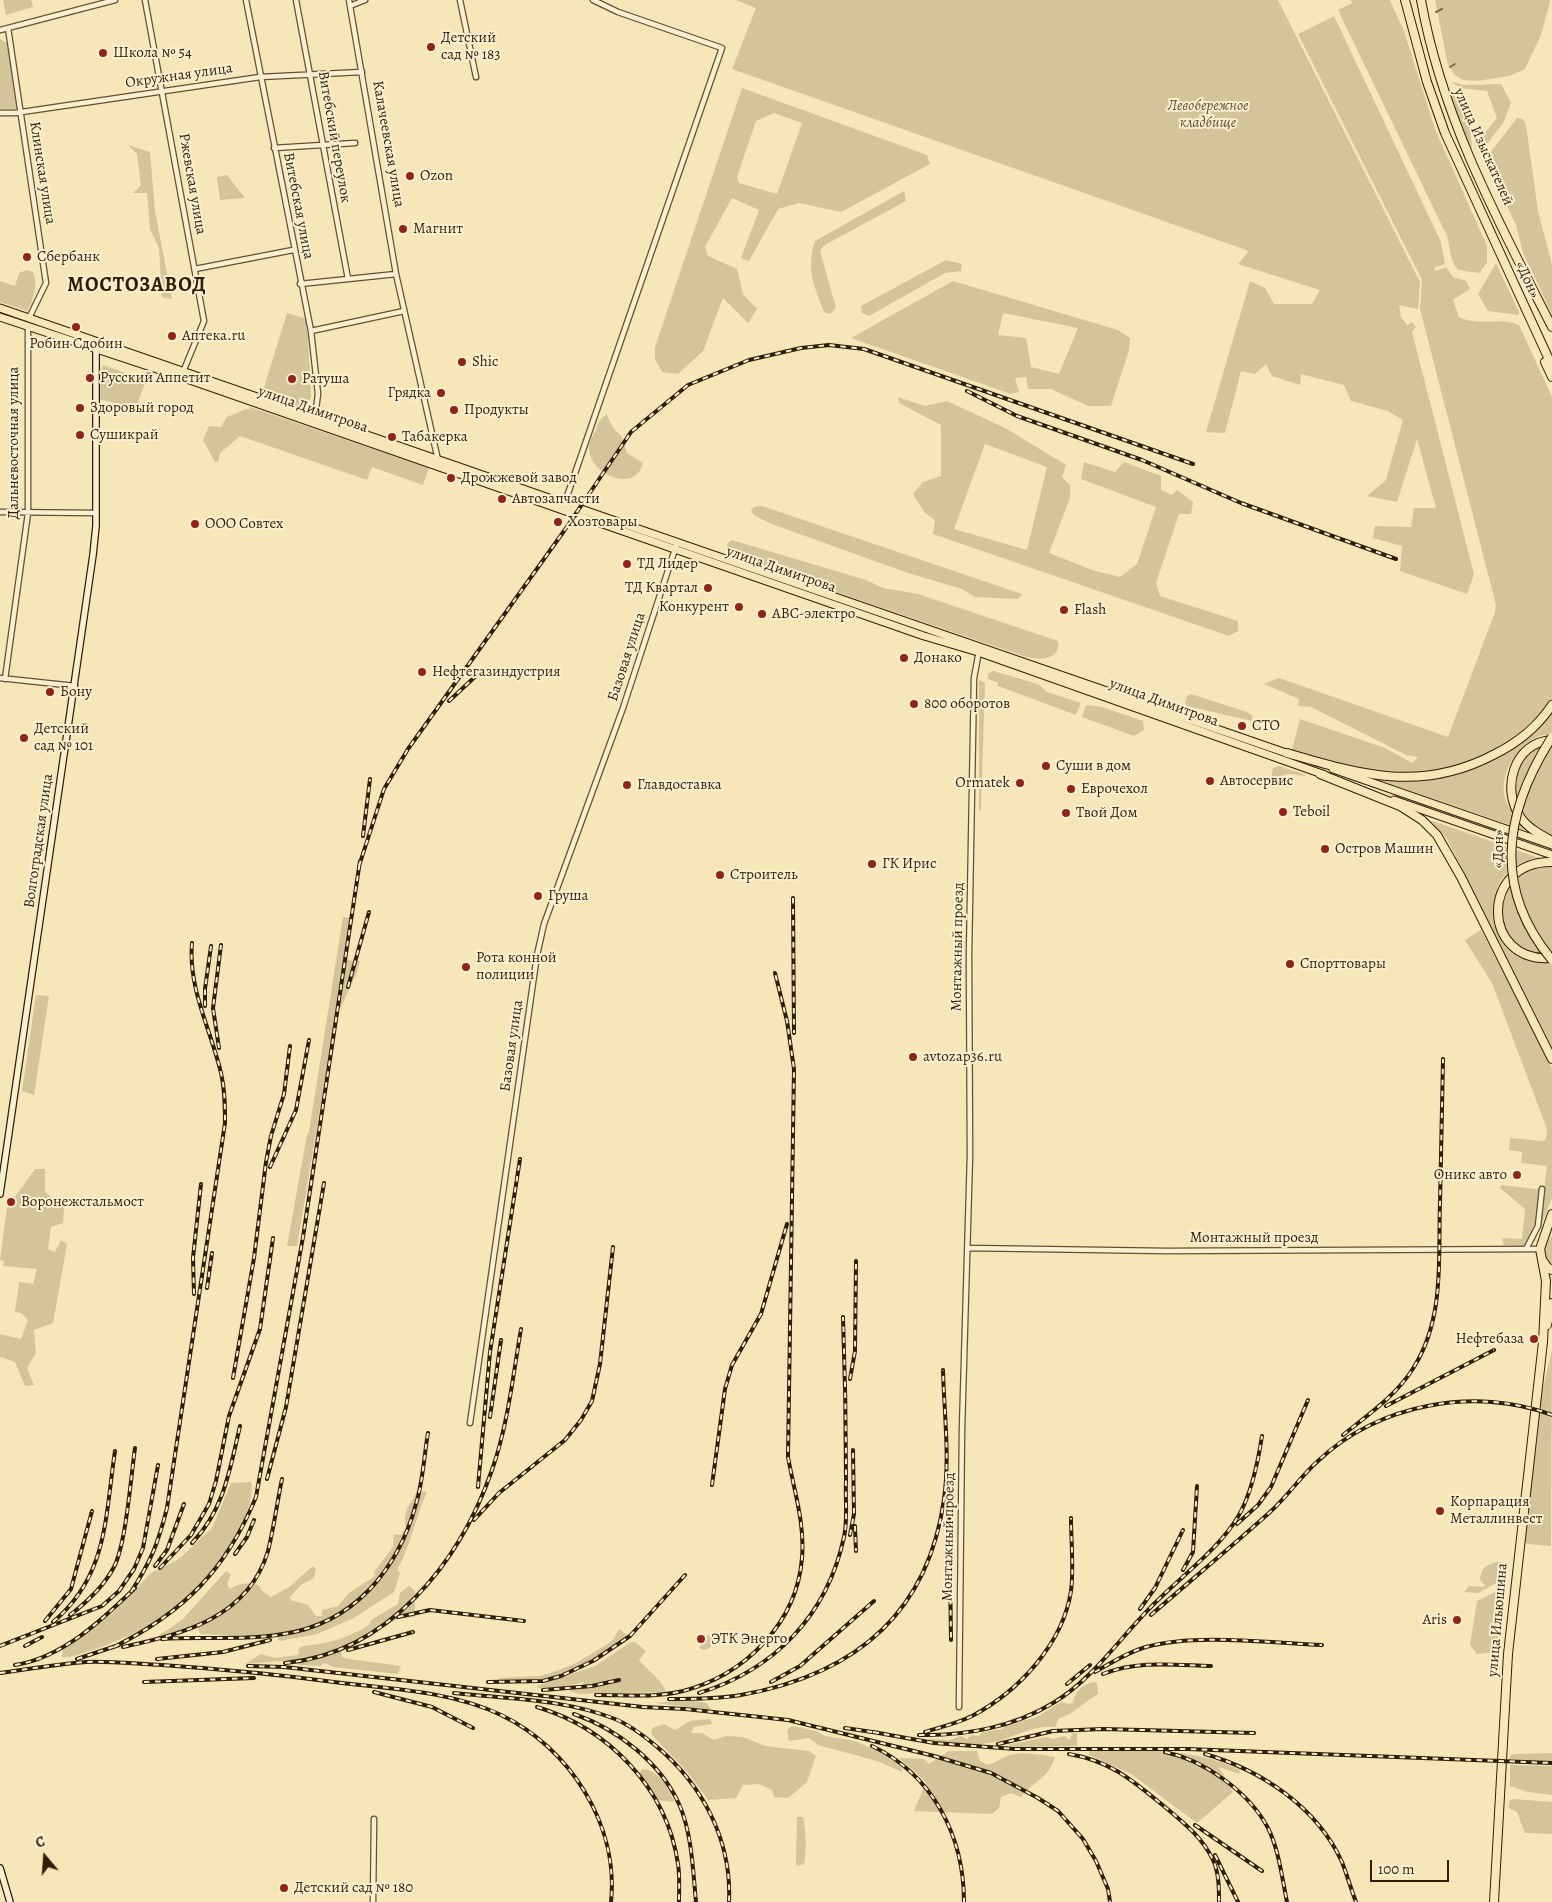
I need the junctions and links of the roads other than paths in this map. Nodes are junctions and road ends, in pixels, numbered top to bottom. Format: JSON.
{"nodes":[{"id":1,"x":115,"y":0,"type":"edge"},
{"id":2,"x":145,"y":0,"type":"edge"},
{"id":3,"x":246,"y":0,"type":"edge"},
{"id":4,"x":296,"y":0,"type":"edge"},
{"id":5,"x":349,"y":0,"type":"edge"},
{"id":6,"x":365,"y":0,"type":"edge"},
{"id":7,"x":460,"y":0,"type":"edge"},
{"id":8,"x":594,"y":0,"type":"edge"},
{"id":9,"x":1404,"y":0,"type":"edge"},
{"id":10,"x":1420,"y":0,"type":"edge"},
{"id":11,"x":350,"y":6,"type":"junction"},
{"id":12,"x":8,"y":28,"type":"junction"},
{"id":13,"x":0,"y":30,"type":"edge"},
{"id":14,"x":362,"y":72,"type":"junction"},
{"id":15,"x":310,"y":74,"type":"junction"},
{"id":16,"x":260,"y":77,"type":"junction"},
{"id":17,"x":476,"y":77,"type":"dead end"},
{"id":18,"x":162,"y":90,"type":"junction"},
{"id":19,"x":20,"y":112,"type":"junction"},
{"id":20,"x":0,"y":113,"type":"edge"},
{"id":21,"x":355,"y":143,"type":"dead end"},
{"id":22,"x":322,"y":145,"type":"junction"},
{"id":23,"x":274,"y":148,"type":"junction"},
{"id":24,"x":293,"y":250,"type":"junction"},
{"id":25,"x":1503,"y":261,"type":"junction"},
{"id":26,"x":194,"y":270,"type":"junction"},
{"id":27,"x":396,"y":274,"type":"junction"},
{"id":28,"x":348,"y":279,"type":"junction"},
{"id":29,"x":300,"y":284,"type":"junction"},
{"id":30,"x":1537,"y":298,"type":"junction"},
{"id":31,"x":0,"y":308,"type":"edge"},
{"id":32,"x":404,"y":311,"type":"junction"},
{"id":33,"x":0,"y":317,"type":"edge"},
{"id":34,"x":29,"y":318,"type":"junction"},
{"id":35,"x":28,"y":327,"type":"junction"},
{"id":36,"x":1552,"y":327,"type":"edge"},
{"id":37,"x":311,"y":332,"type":"junction"},
{"id":38,"x":1552,"y":334,"type":"edge"},
{"id":39,"x":96,"y":345,"type":"junction"},
{"id":40,"x":1552,"y":353,"type":"edge"},
{"id":41,"x":1552,"y":366,"type":"edge"},
{"id":42,"x":182,"y":374,"type":"junction"},
{"id":43,"x":1552,"y":377,"type":"edge"},
{"id":44,"x":315,"y":416,"type":"junction"},
{"id":45,"x":438,"y":464,"type":"junction"},
{"id":46,"x":564,"y":504,"type":"junction"},
{"id":47,"x":0,"y":512,"type":"edge"},
{"id":48,"x":28,"y":513,"type":"junction"},
{"id":49,"x":96,"y":513,"type":"junction"},
{"id":50,"x":676,"y":546,"type":"junction"},
{"id":51,"x":979,"y":650,"type":"junction"},
{"id":52,"x":3,"y":678,"type":"edge"},
{"id":53,"x":75,"y":686,"type":"junction"},
{"id":54,"x":1552,"y":705,"type":"edge"},
{"id":55,"x":1552,"y":738,"type":"edge"},
{"id":56,"x":1287,"y":753,"type":"junction"},
{"id":57,"x":1320,"y":774,"type":"junction"},
{"id":58,"x":1552,"y":841,"type":"edge"},
{"id":59,"x":1552,"y":845,"type":"edge"},
{"id":60,"x":1552,"y":855,"type":"edge"},
{"id":61,"x":1552,"y":862,"type":"edge"},
{"id":62,"x":1552,"y":959,"type":"edge"},
{"id":63,"x":1552,"y":1060,"type":"edge"},
{"id":64,"x":1542,"y":1189,"type":"dead end"},
{"id":65,"x":0,"y":1194,"type":"edge"},
{"id":66,"x":1552,"y":1214,"type":"edge"},
{"id":67,"x":1552,"y":1233,"type":"edge"},
{"id":68,"x":968,"y":1248,"type":"junction"},
{"id":69,"x":1526,"y":1249,"type":"junction"},
{"id":70,"x":1540,"y":1250,"type":"junction"},
{"id":71,"x":1552,"y":1270,"type":"edge"},
{"id":72,"x":1552,"y":1303,"type":"edge"},
{"id":73,"x":1543,"y":1342,"type":"junction"},
{"id":74,"x":470,"y":1423,"type":"dead end"},
{"id":75,"x":959,"y":1707,"type":"dead end"},
{"id":76,"x":374,"y":1819,"type":"dead end"},
{"id":77,"x":0,"y":1868,"type":"edge"},
{"id":78,"x":10,"y":1902,"type":"edge"},
{"id":79,"x":373,"y":1902,"type":"edge"},
{"id":80,"x":1494,"y":1902,"type":"edge"}],
"edges":[{"from":1,"to":12,"type":"street"},
{"from":2,"to":18,"type":"street","name":"Ржевская улица"},
{"from":3,"to":16,"type":"street","name":"Витебская улица"},
{"from":4,"to":15,"type":"street","name":"Витебский переулок"},
{"from":5,"to":11,"type":"street","name":"Калачеевская улица"},
{"from":6,"to":11,"type":"street"},
{"from":7,"to":17,"type":"street"},
{"from":8,"to":46,"type":"street"},
{"from":9,"to":25,"type":"highway","name":"улица Изыскателей"},
{"from":10,"to":30,"type":"highway","name":"улица Изыскателей"},
{"from":11,"to":14,"type":"street","name":"Калачеевская улица"},
{"from":12,"to":13,"type":"street"},
{"from":12,"to":19,"type":"street","name":"Клинская улица"},
{"from":14,"to":15,"type":"street","name":"Окружная улица"},
{"from":14,"to":27,"type":"street","name":"Калачеевская улица"},
{"from":15,"to":16,"type":"street","name":"Окружная улица"},
{"from":15,"to":22,"type":"street","name":"Витебский переулок"},
{"from":16,"to":18,"type":"street","name":"Окружная улица"},
{"from":16,"to":23,"type":"street","name":"Витебская улица"},
{"from":18,"to":19,"type":"street","name":"Окружная улица"},
{"from":18,"to":26,"type":"street","name":"Ржевская улица"},
{"from":19,"to":20,"type":"street","name":"Окружная улица"},
{"from":19,"to":34,"type":"street","name":"Клинская улица"},
{"from":21,"to":22,"type":"street"},
{"from":22,"to":23,"type":"street"},
{"from":22,"to":28,"type":"street","name":"Витебский переулок"},
{"from":23,"to":24,"type":"street","name":"Витебская улица"},
{"from":24,"to":26,"type":"street"},
{"from":24,"to":29,"type":"street","name":"Витебская улица"},
{"from":25,"to":40,"type":"highway"},
{"from":25,"to":41,"type":"highway","name":"«Дон»"},
{"from":25,"to":43,"type":"highway"},
{"from":26,"to":42,"type":"street","name":"Ржевская улица"},
{"from":27,"to":28,"type":"street"},
{"from":27,"to":32,"type":"street","name":"Калачеевская улица"},
{"from":28,"to":29,"type":"street"},
{"from":29,"to":37,"type":"street","name":"Витебская улица"},
{"from":30,"to":36,"type":"highway"},
{"from":30,"to":38,"type":"highway"},
{"from":31,"to":34,"type":"main road","name":"улица Димитрова"},
{"from":32,"to":37,"type":"street"},
{"from":32,"to":45,"type":"street","name":"Калачеевская улица"},
{"from":33,"to":35,"type":"main road","name":"улица Димитрова"},
{"from":34,"to":39,"type":"main road","name":"улица Димитрова"},
{"from":35,"to":39,"type":"main road","name":"улица Димитрова"},
{"from":35,"to":48,"type":"street","name":"Дальневосточная улица"},
{"from":37,"to":44,"type":"street","name":"Витебская улица"},
{"from":39,"to":42,"type":"main road","name":"улица Димитрова"},
{"from":39,"to":49,"type":"main road","name":"Волгоградская улица"},
{"from":42,"to":44,"type":"main road","name":"улица Димитрова"},
{"from":42,"to":45,"type":"main road","name":"улица Димитрова"},
{"from":44,"to":45,"type":"main road","name":"улица Димитрова"},
{"from":45,"to":46,"type":"main road","name":"улица Димитрова"},
{"from":45,"to":50,"type":"main road","name":"улица Димитрова"},
{"from":46,"to":50,"type":"main road","name":"улица Димитрова"},
{"from":47,"to":48,"type":"street"},
{"from":48,"to":49,"type":"street"},
{"from":48,"to":52,"type":"street","name":"Дальневосточная улица"},
{"from":49,"to":53,"type":"main road","name":"Волгоградская улица"},
{"from":50,"to":51,"type":"main road","name":"улица Димитрова"},
{"from":50,"to":74,"type":"street","name":"Базовая улица"},
{"from":51,"to":56,"type":"main road","name":"улица Димитрова"},
{"from":51,"to":57,"type":"main road","name":"улица Димитрова"},
{"from":51,"to":68,"type":"street","name":"Монтажный проезд"},
{"from":52,"to":53,"type":"street"},
{"from":53,"to":65,"type":"main road","name":"Волгоградская улица"},
{"from":54,"to":56,"type":"highway"},
{"from":55,"to":58,"type":"highway"},
{"from":55,"to":62,"type":"highway","name":"«Дон»","bridge":true},
{"from":56,"to":59,"type":"main road","name":"улица Димитрова"},
{"from":57,"to":60,"type":"main road","name":"улица Димитрова"},
{"from":57,"to":63,"type":"highway"},
{"from":61,"to":62,"type":"highway"},
{"from":64,"to":69,"type":"street"},
{"from":66,"to":70,"type":"highway"},
{"from":67,"to":70,"type":"highway"},
{"from":68,"to":69,"type":"street","name":"Монтажный проезд"},
{"from":68,"to":75,"type":"street","name":"Монтажный проезд"},
{"from":69,"to":70,"type":"street","name":"Монтажный проезд"},
{"from":70,"to":71,"type":"highway"},
{"from":70,"to":73,"type":"highway"},
{"from":72,"to":73,"type":"highway"},
{"from":73,"to":80,"type":"highway","name":"улица Ильюшина"},
{"from":76,"to":79,"type":"street"},
{"from":77,"to":78,"type":"main road"}]}
